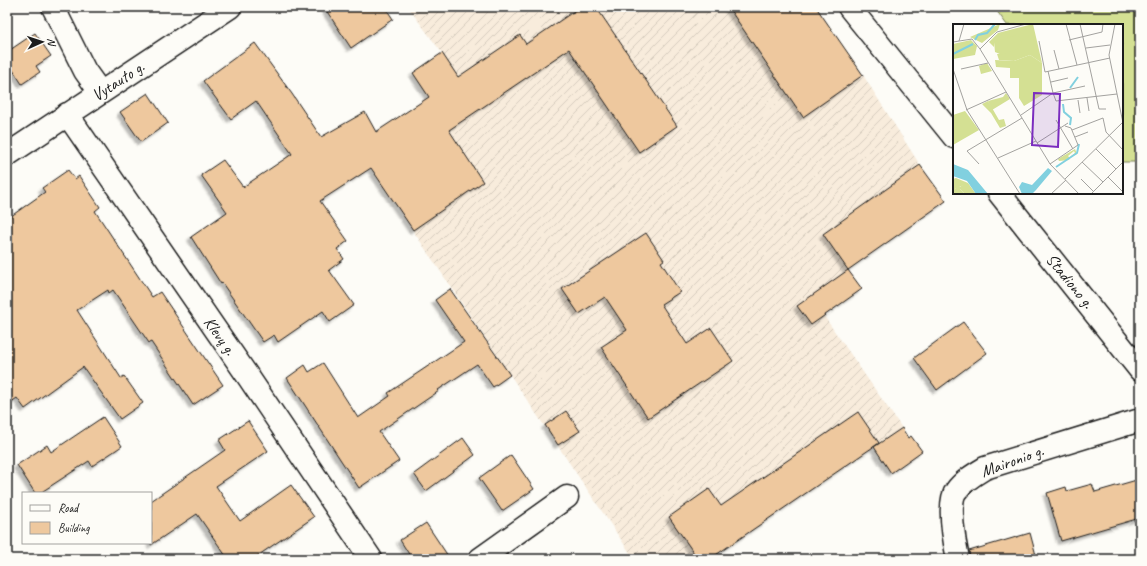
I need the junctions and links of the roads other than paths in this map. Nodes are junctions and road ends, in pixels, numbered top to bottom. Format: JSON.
{"nodes":[{"id":1,"x":53,"y":7,"type":"edge"},
{"id":2,"x":230,"y":7,"type":"edge"},
{"id":3,"x":849,"y":7,"type":"edge"},
{"id":4,"x":100,"y":92,"type":"junction"},
{"id":5,"x":67,"y":114,"type":"junction"},
{"id":6,"x":953,"y":136,"type":"edge"},
{"id":7,"x":7,"y":155,"type":"edge"},
{"id":8,"x":1000,"y":194,"type":"edge"},
{"id":9,"x":1140,"y":370,"type":"edge"},
{"id":10,"x":1140,"y":420,"type":"edge"},
{"id":11,"x":567,"y":497,"type":"dead end"},
{"id":12,"x":371,"y":559,"type":"edge"},
{"id":13,"x":480,"y":559,"type":"edge"},
{"id":14,"x":958,"y":559,"type":"edge"}],
"edges":[{"from":1,"to":4,"type":"street"},
{"from":2,"to":4,"type":"street","name":"Vytauto g."},
{"from":3,"to":6,"type":"street"},
{"from":4,"to":5,"type":"street","name":"Vytauto g."},
{"from":5,"to":7,"type":"street","name":"Vytauto g."},
{"from":5,"to":12,"type":"street","name":"Klevų g."},
{"from":8,"to":9,"type":"street","name":"Stadiono g."},
{"from":10,"to":14,"type":"street","name":"Maironio g."},
{"from":11,"to":13,"type":"street"}]}
